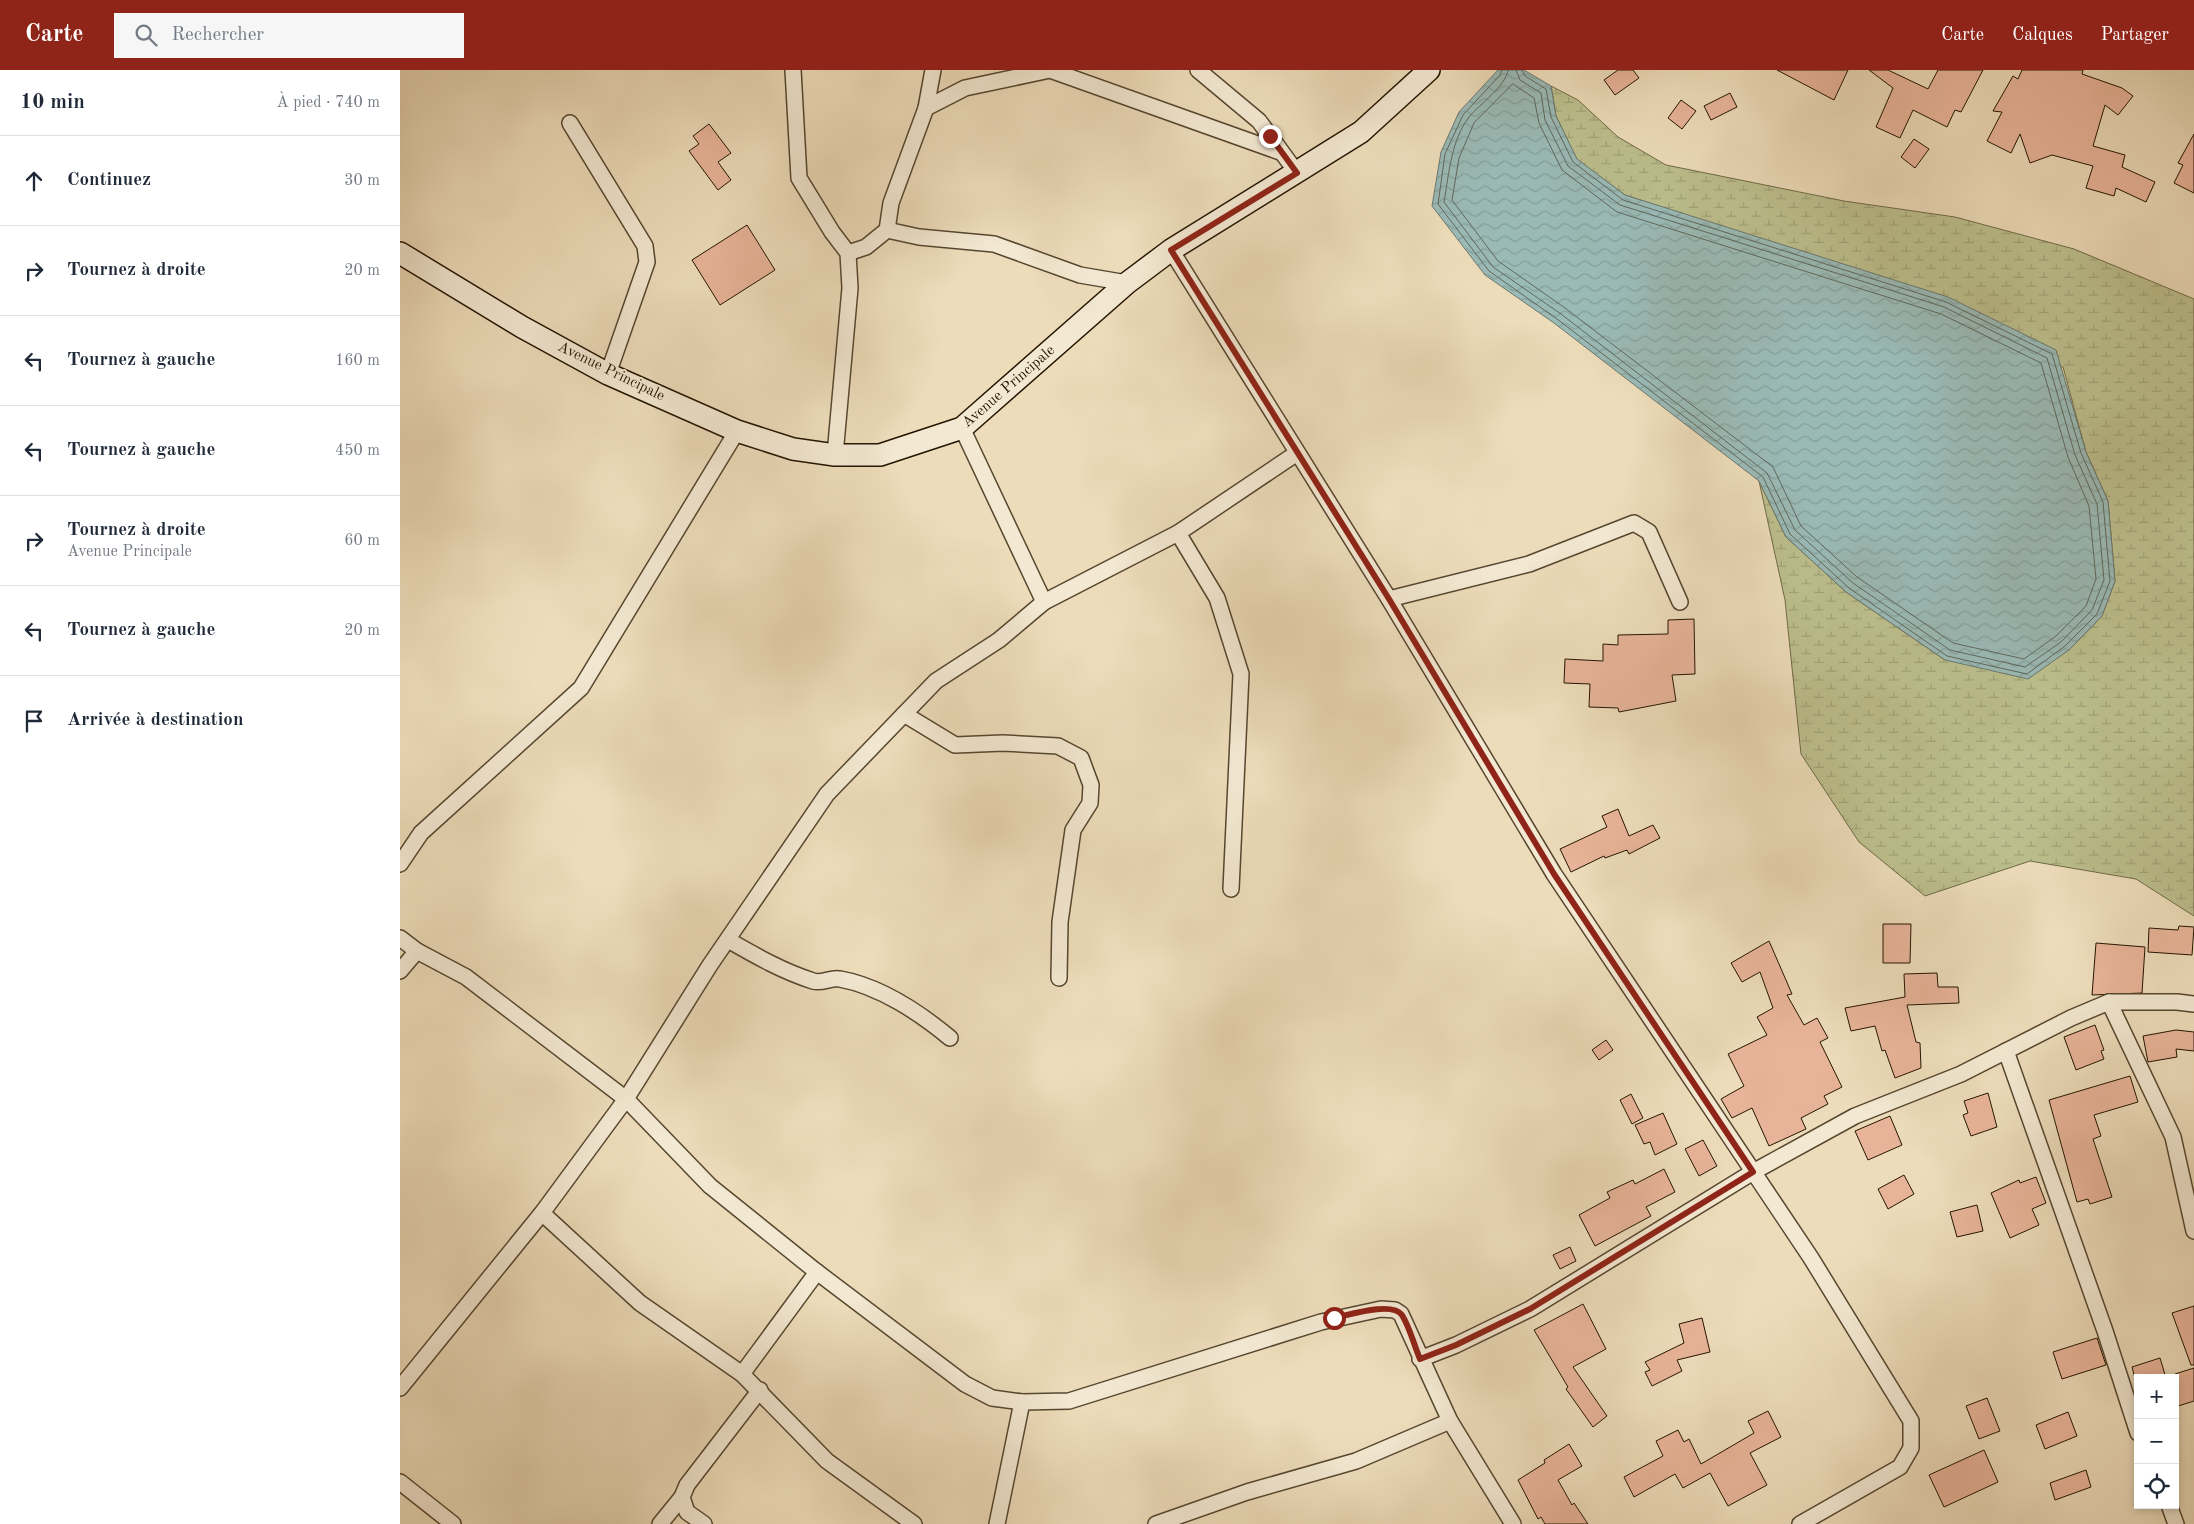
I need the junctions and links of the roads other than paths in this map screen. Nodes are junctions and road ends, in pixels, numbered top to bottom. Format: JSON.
{"nodes":[{"id":1,"x":793,"y":70,"type":"edge"},
{"id":2,"x":933,"y":70,"type":"edge"},
{"id":3,"x":1198,"y":70,"type":"edge"},
{"id":4,"x":1429,"y":70,"type":"edge"},
{"id":5,"x":926,"y":108,"type":"junction"},
{"id":6,"x":570,"y":123,"type":"dead end"},
{"id":7,"x":1280,"y":152,"type":"junction"},
{"id":8,"x":1297,"y":173,"type":"junction"},
{"id":9,"x":887,"y":230,"type":"junction"},
{"id":10,"x":1171,"y":250,"type":"junction"},
{"id":11,"x":400,"y":253,"type":"edge"},
{"id":12,"x":848,"y":253,"type":"junction"},
{"id":13,"x":1127,"y":284,"type":"junction"},
{"id":14,"x":608,"y":374,"type":"junction"},
{"id":15,"x":962,"y":428,"type":"junction"},
{"id":16,"x":738,"y":431,"type":"junction"},
{"id":17,"x":1297,"y":453,"type":"junction"},
{"id":18,"x":835,"y":455,"type":"junction"},
{"id":19,"x":1178,"y":533,"type":"junction"},
{"id":20,"x":1389,"y":599,"type":"junction"},
{"id":21,"x":1044,"y":602,"type":"junction"},
{"id":22,"x":1680,"y":602,"type":"dead end"},
{"id":23,"x":904,"y":714,"type":"junction"},
{"id":24,"x":400,"y":864,"type":"edge"},
{"id":25,"x":1231,"y":889,"type":"dead end"},
{"id":26,"x":400,"y":938,"type":"edge"},
{"id":27,"x":728,"y":940,"type":"junction"},
{"id":28,"x":417,"y":951,"type":"junction"},
{"id":29,"x":400,"y":971,"type":"edge"},
{"id":30,"x":1059,"y":978,"type":"dead end"},
{"id":31,"x":2109,"y":1002,"type":"junction"},
{"id":32,"x":2194,"y":1004,"type":"edge"},
{"id":33,"x":950,"y":1038,"type":"dead end"},
{"id":34,"x":2006,"y":1051,"type":"junction"},
{"id":35,"x":626,"y":1099,"type":"junction"},
{"id":36,"x":1753,"y":1172,"type":"junction"},
{"id":37,"x":542,"y":1213,"type":"junction"},
{"id":38,"x":2194,"y":1232,"type":"edge"},
{"id":39,"x":817,"y":1272,"type":"junction"},
{"id":40,"x":1420,"y":1359,"type":"junction"},
{"id":41,"x":742,"y":1374,"type":"junction"},
{"id":42,"x":400,"y":1388,"type":"edge"},
{"id":43,"x":760,"y":1390,"type":"junction"},
{"id":44,"x":1022,"y":1402,"type":"junction"},
{"id":45,"x":1450,"y":1421,"type":"junction"},
{"id":46,"x":2134,"y":1421,"type":"edge"},
{"id":47,"x":400,"y":1482,"type":"edge"},
{"id":48,"x":682,"y":1497,"type":"junction"},
{"id":49,"x":2170,"y":1509,"type":"edge"},
{"id":50,"x":453,"y":1524,"type":"edge"},
{"id":51,"x":660,"y":1524,"type":"edge"},
{"id":52,"x":704,"y":1524,"type":"edge"},
{"id":53,"x":914,"y":1524,"type":"edge"},
{"id":54,"x":997,"y":1524,"type":"edge"},
{"id":55,"x":1156,"y":1524,"type":"edge"},
{"id":56,"x":1513,"y":1524,"type":"edge"},
{"id":57,"x":1800,"y":1524,"type":"edge"},
{"id":58,"x":2176,"y":1524,"type":"edge"}],
"edges":[{"from":1,"to":12,"type":"street"},
{"from":2,"to":5,"type":"street"},
{"from":3,"to":7,"type":"street"},
{"from":4,"to":8,"type":"street","name":"Avenue Principale"},
{"from":5,"to":7,"type":"street"},
{"from":5,"to":9,"type":"street"},
{"from":6,"to":14,"type":"street"},
{"from":7,"to":8,"type":"street"},
{"from":8,"to":10,"type":"street","name":"Avenue Principale"},
{"from":9,"to":12,"type":"street"},
{"from":9,"to":13,"type":"street"},
{"from":10,"to":13,"type":"street","name":"Avenue Principale"},
{"from":10,"to":17,"type":"street"},
{"from":11,"to":14,"type":"street","name":"Avenue Principale"},
{"from":12,"to":18,"type":"street"},
{"from":13,"to":15,"type":"street","name":"Avenue Principale"},
{"from":14,"to":16,"type":"street","name":"Avenue Principale"},
{"from":15,"to":18,"type":"street","name":"Avenue Principale"},
{"from":15,"to":21,"type":"street"},
{"from":16,"to":18,"type":"street","name":"Avenue Principale"},
{"from":16,"to":24,"type":"street"},
{"from":17,"to":19,"type":"street"},
{"from":17,"to":20,"type":"street"},
{"from":19,"to":21,"type":"street"},
{"from":19,"to":25,"type":"street"},
{"from":20,"to":22,"type":"street"},
{"from":20,"to":36,"type":"street"},
{"from":21,"to":23,"type":"street"},
{"from":23,"to":27,"type":"street"},
{"from":23,"to":30,"type":"street"},
{"from":26,"to":28,"type":"street"},
{"from":27,"to":33,"type":"street"},
{"from":27,"to":35,"type":"street"},
{"from":28,"to":29,"type":"street"},
{"from":28,"to":35,"type":"street"},
{"from":31,"to":32,"type":"street"},
{"from":31,"to":34,"type":"street"},
{"from":31,"to":38,"type":"street"},
{"from":34,"to":36,"type":"street"},
{"from":34,"to":46,"type":"street"},
{"from":35,"to":37,"type":"street"},
{"from":35,"to":39,"type":"street"},
{"from":36,"to":40,"type":"street"},
{"from":36,"to":57,"type":"street"},
{"from":37,"to":41,"type":"street"},
{"from":37,"to":42,"type":"street"},
{"from":39,"to":41,"type":"street"},
{"from":39,"to":44,"type":"street"},
{"from":40,"to":44,"type":"street"},
{"from":40,"to":45,"type":"street"},
{"from":41,"to":43,"type":"street"},
{"from":43,"to":48,"type":"street"},
{"from":43,"to":53,"type":"street"},
{"from":44,"to":54,"type":"street"},
{"from":45,"to":55,"type":"street"},
{"from":45,"to":56,"type":"street"},
{"from":47,"to":50,"type":"street"},
{"from":48,"to":51,"type":"street"},
{"from":48,"to":52,"type":"street"},
{"from":49,"to":58,"type":"street"}]}
